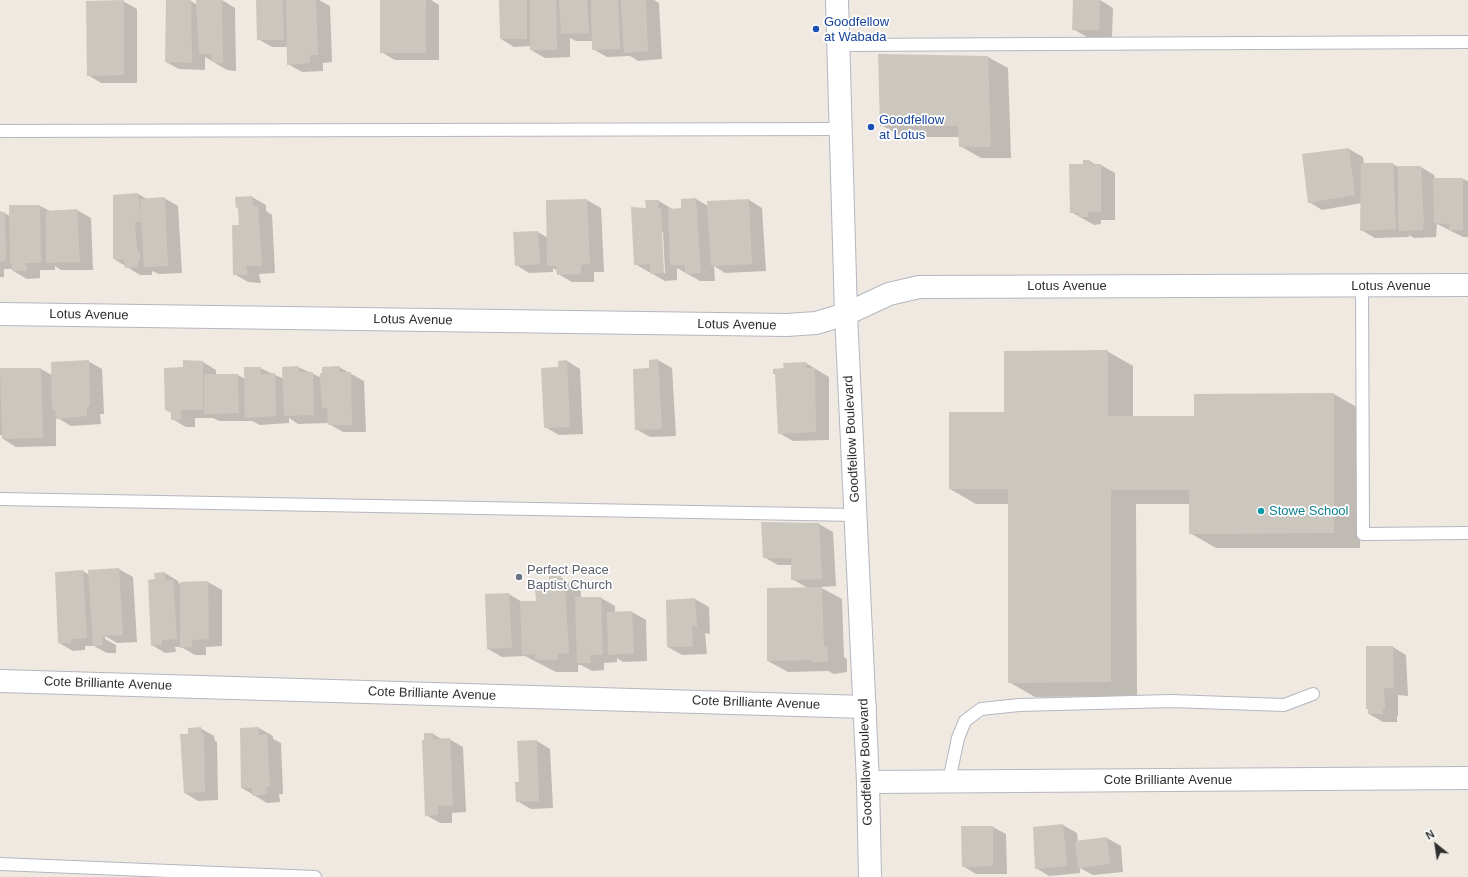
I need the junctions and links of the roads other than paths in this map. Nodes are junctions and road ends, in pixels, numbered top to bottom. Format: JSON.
{"nodes":[{"id":1,"x":837,"y":0,"type":"edge"},
{"id":2,"x":1468,"y":42,"type":"edge"},
{"id":3,"x":838,"y":45,"type":"junction"},
{"id":4,"x":841,"y":129,"type":"junction"},
{"id":5,"x":0,"y":130,"type":"edge"},
{"id":6,"x":1468,"y":285,"type":"edge"},
{"id":7,"x":1362,"y":286,"type":"junction"},
{"id":8,"x":0,"y":314,"type":"edge"},
{"id":9,"x":846,"y":314,"type":"junction"},
{"id":10,"x":0,"y":499,"type":"edge"},
{"id":11,"x":855,"y":515,"type":"junction"},
{"id":12,"x":1468,"y":533,"type":"edge"},
{"id":13,"x":0,"y":681,"type":"edge"},
{"id":14,"x":1313,"y":694,"type":"dead end"},
{"id":15,"x":865,"y":707,"type":"junction"},
{"id":16,"x":1468,"y":778,"type":"edge"},
{"id":17,"x":949,"y":781,"type":"junction"},
{"id":18,"x":868,"y":782,"type":"junction"},
{"id":19,"x":0,"y":864,"type":"edge"},
{"id":20,"x":315,"y":877,"type":"edge"},
{"id":21,"x":870,"y":877,"type":"edge"}],
"edges":[{"from":1,"to":3,"type":"street","name":"Goodfellow Boulevard"},
{"from":2,"to":3,"type":"lane"},
{"from":3,"to":4,"type":"street","name":"Goodfellow Boulevard"},
{"from":4,"to":5,"type":"lane"},
{"from":4,"to":9,"type":"street","name":"Goodfellow Boulevard"},
{"from":6,"to":7,"type":"street","name":"Lotus Avenue"},
{"from":7,"to":9,"type":"street","name":"Lotus Avenue"},
{"from":7,"to":12,"type":"lane"},
{"from":8,"to":9,"type":"street","name":"Lotus Avenue"},
{"from":9,"to":11,"type":"street","name":"Goodfellow Boulevard"},
{"from":10,"to":11,"type":"lane"},
{"from":11,"to":15,"type":"street","name":"Goodfellow Boulevard"},
{"from":13,"to":15,"type":"street","name":"Cote Brilliante Avenue"},
{"from":14,"to":17,"type":"lane"},
{"from":15,"to":18,"type":"street","name":"Goodfellow Boulevard"},
{"from":16,"to":17,"type":"street","name":"Cote Brilliante Avenue"},
{"from":17,"to":18,"type":"street","name":"Cote Brilliante Avenue"},
{"from":18,"to":21,"type":"street","name":"Goodfellow Boulevard"},
{"from":19,"to":20,"type":"lane"}]}
